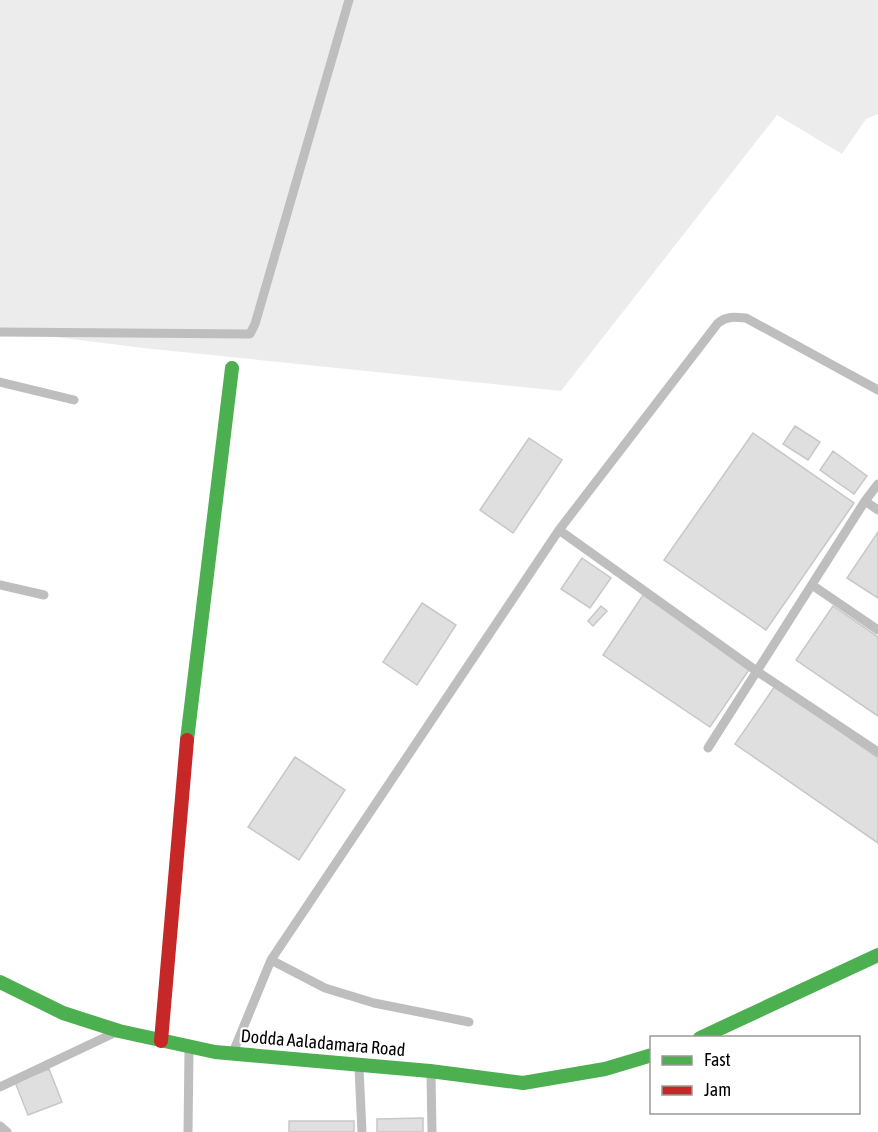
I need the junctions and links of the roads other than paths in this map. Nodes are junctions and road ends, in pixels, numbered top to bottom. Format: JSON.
{"nodes":[{"id":1,"x":349,"y":0,"type":"edge"},
{"id":2,"x":0,"y":332,"type":"edge"},
{"id":3,"x":232,"y":368,"type":"dead end"},
{"id":4,"x":0,"y":382,"type":"edge"},
{"id":5,"x":878,"y":390,"type":"edge"},
{"id":6,"x":74,"y":400,"type":"dead end"},
{"id":7,"x":878,"y":484,"type":"edge"},
{"id":8,"x":865,"y":501,"type":"junction"},
{"id":9,"x":878,"y":510,"type":"edge"},
{"id":10,"x":559,"y":530,"type":"junction"},
{"id":11,"x":0,"y":585,"type":"edge"},
{"id":12,"x":812,"y":585,"type":"junction"},
{"id":13,"x":44,"y":595,"type":"dead end"},
{"id":14,"x":878,"y":630,"type":"edge"},
{"id":15,"x":758,"y":672,"type":"junction"},
{"id":16,"x":708,"y":748,"type":"dead end"},
{"id":17,"x":878,"y":752,"type":"edge"},
{"id":18,"x":878,"y":955,"type":"edge"},
{"id":19,"x":271,"y":960,"type":"junction"},
{"id":20,"x":0,"y":982,"type":"edge"},
{"id":21,"x":469,"y":1022,"type":"dead end"},
{"id":22,"x":119,"y":1031,"type":"junction"},
{"id":23,"x":704,"y":1036,"type":"edge"},
{"id":24,"x":162,"y":1041,"type":"junction"},
{"id":25,"x":189,"y":1048,"type":"junction"},
{"id":26,"x":233,"y":1053,"type":"junction"},
{"id":27,"x":650,"y":1055,"type":"edge"},
{"id":28,"x":359,"y":1066,"type":"junction"},
{"id":29,"x":430,"y":1071,"type":"junction"},
{"id":30,"x":0,"y":1087,"type":"edge"},
{"id":31,"x":0,"y":1126,"type":"edge"},
{"id":32,"x":7,"y":1132,"type":"edge"},
{"id":33,"x":188,"y":1132,"type":"edge"},
{"id":34,"x":362,"y":1132,"type":"edge"},
{"id":35,"x":432,"y":1132,"type":"edge"}],
"edges":[{"from":1,"to":2,"type":"lane"},
{"from":3,"to":24,"type":"main road"},
{"from":4,"to":6,"type":"lane"},
{"from":5,"to":10,"type":"lane"},
{"from":7,"to":8,"type":"lane"},
{"from":8,"to":9,"type":"lane"},
{"from":8,"to":12,"type":"lane"},
{"from":10,"to":15,"type":"lane"},
{"from":10,"to":19,"type":"lane"},
{"from":11,"to":13,"type":"lane"},
{"from":12,"to":14,"type":"lane"},
{"from":12,"to":15,"type":"lane"},
{"from":15,"to":16,"type":"lane"},
{"from":15,"to":17,"type":"lane"},
{"from":18,"to":23,"type":"main road"},
{"from":19,"to":21,"type":"lane"},
{"from":19,"to":26,"type":"lane"},
{"from":20,"to":22,"type":"main road","name":"Dodda Aaladamara Road"},
{"from":22,"to":24,"type":"main road","name":"Dodda Aaladamara Road"},
{"from":22,"to":30,"type":"lane"},
{"from":24,"to":25,"type":"main road","name":"Dodda Aaladamara Road"},
{"from":25,"to":26,"type":"main road","name":"Dodda Aaladamara Road"},
{"from":25,"to":33,"type":"lane"},
{"from":26,"to":28,"type":"main road","name":"Dodda Aaladamara Road"},
{"from":27,"to":29,"type":"main road","name":"Dodda Aaladamara Road"},
{"from":28,"to":29,"type":"main road","name":"Dodda Aaladamara Road"},
{"from":28,"to":34,"type":"lane"},
{"from":29,"to":35,"type":"lane"},
{"from":31,"to":32,"type":"lane"}]}
